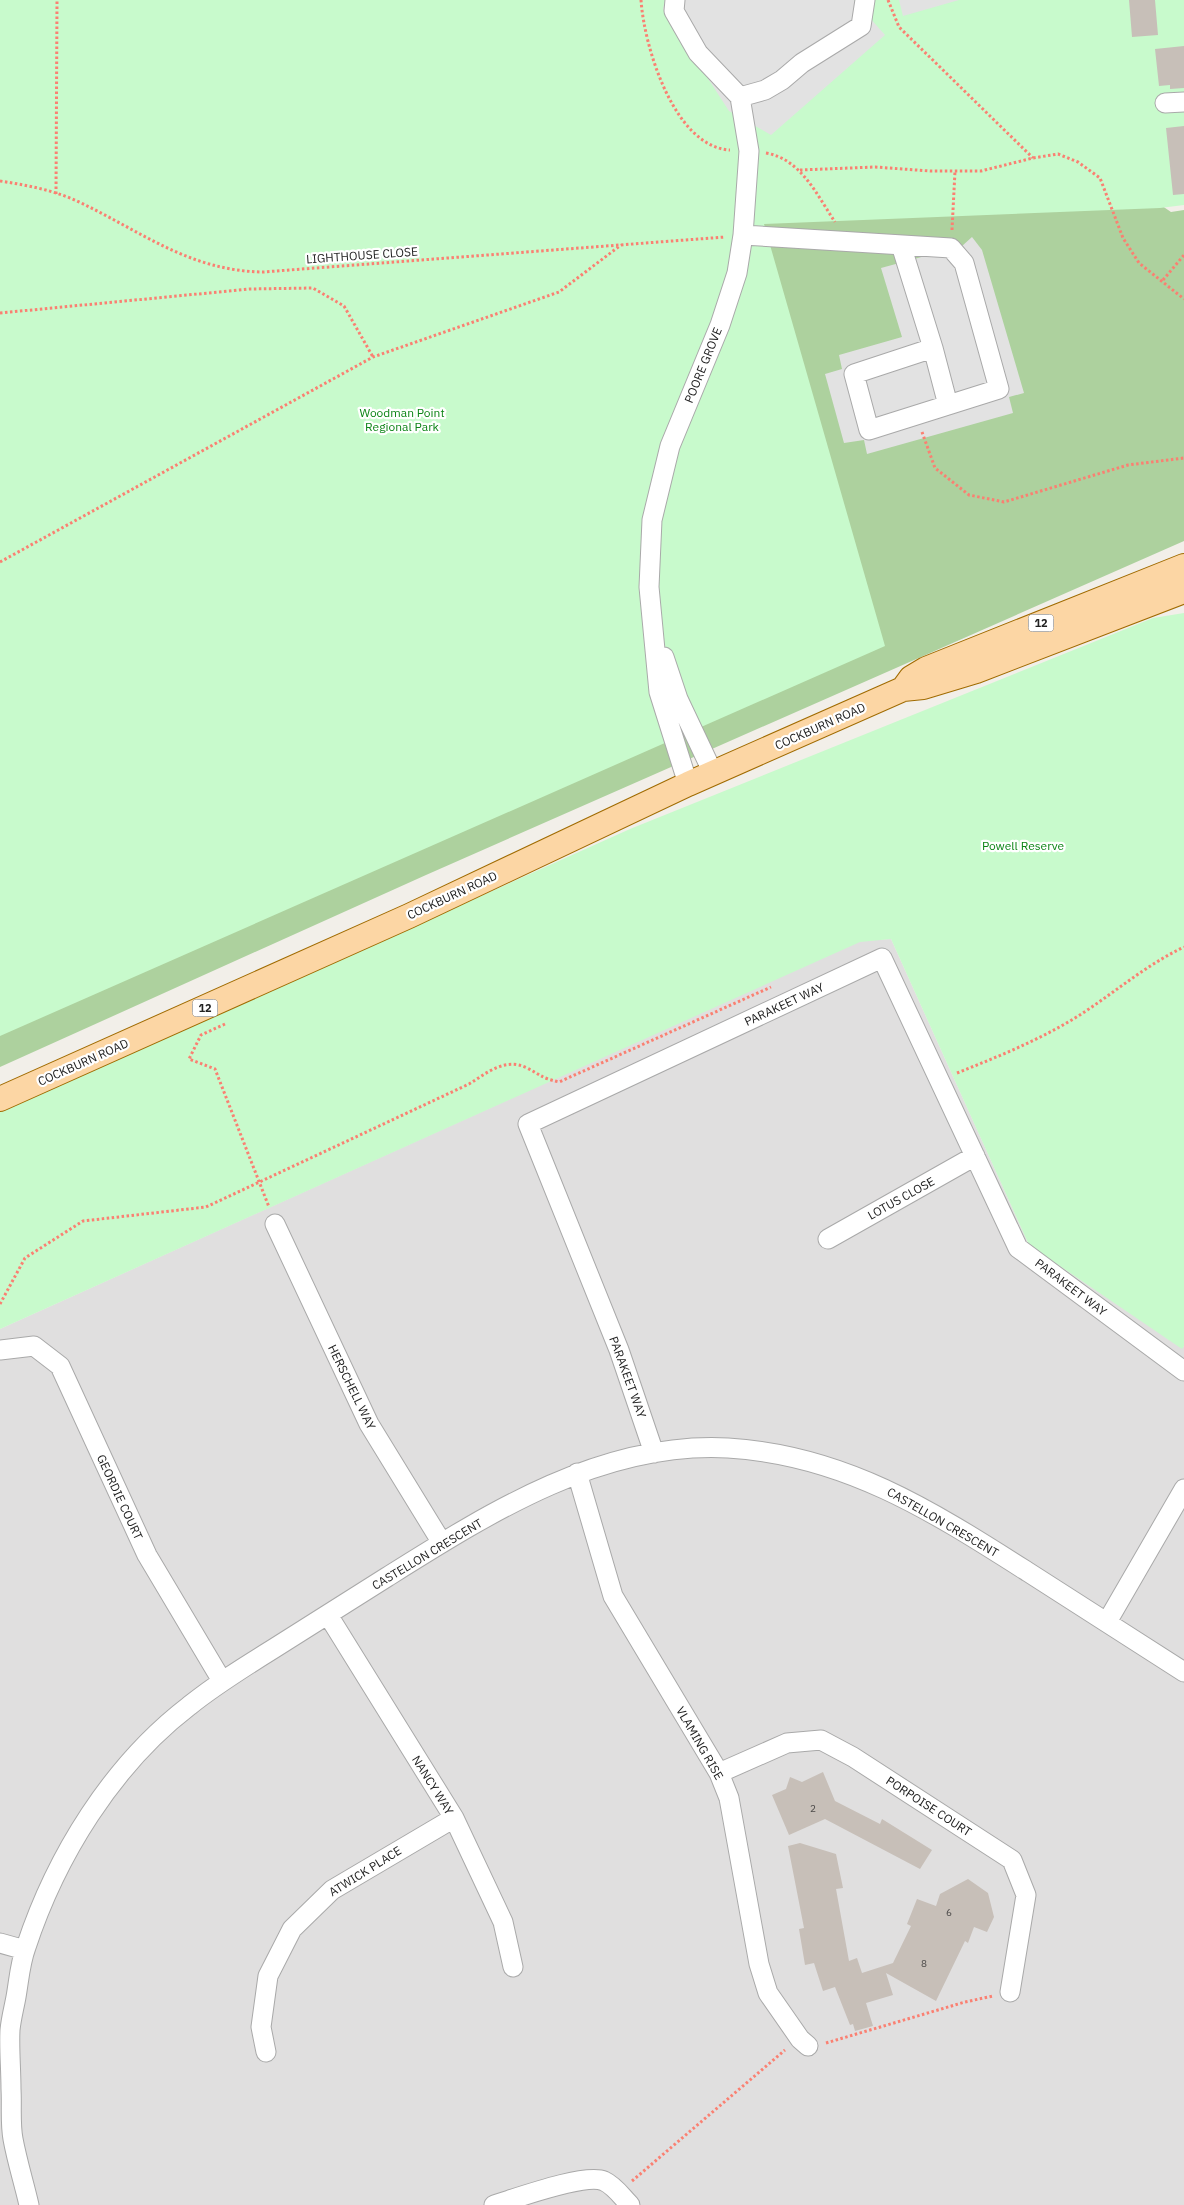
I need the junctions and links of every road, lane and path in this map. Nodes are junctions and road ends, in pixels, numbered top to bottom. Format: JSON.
{"nodes":[{"id":1,"x":57,"y":0,"type":"edge"},
{"id":2,"x":641,"y":0,"type":"edge"},
{"id":3,"x":675,"y":0,"type":"edge"},
{"id":4,"x":865,"y":0,"type":"edge"},
{"id":5,"x":888,"y":0,"type":"edge"},
{"id":6,"x":740,"y":97,"type":"junction"},
{"id":7,"x":1184,"y":102,"type":"edge"},
{"id":8,"x":1165,"y":103,"type":"dead end"},
{"id":9,"x":749,"y":151,"type":"junction"},
{"id":10,"x":1033,"y":158,"type":"junction"},
{"id":11,"x":800,"y":170,"type":"junction"},
{"id":12,"x":955,"y":171,"type":"junction"},
{"id":13,"x":0,"y":181,"type":"edge"},
{"id":14,"x":56,"y":194,"type":"junction"},
{"id":15,"x":743,"y":235,"type":"junction"},
{"id":16,"x":847,"y":240,"type":"junction"},
{"id":17,"x":622,"y":245,"type":"junction"},
{"id":18,"x":901,"y":245,"type":"junction"},
{"id":19,"x":950,"y":248,"type":"junction"},
{"id":20,"x":1184,"y":255,"type":"edge"},
{"id":21,"x":1163,"y":280,"type":"junction"},
{"id":22,"x":1184,"y":299,"type":"edge"},
{"id":23,"x":0,"y":313,"type":"edge"},
{"id":24,"x":933,"y":348,"type":"junction"},
{"id":25,"x":373,"y":357,"type":"junction"},
{"id":26,"x":948,"y":404,"type":"junction"},
{"id":27,"x":917,"y":415,"type":"junction"},
{"id":28,"x":1184,"y":458,"type":"edge"},
{"id":29,"x":0,"y":562,"type":"edge"},
{"id":30,"x":1184,"y":566,"type":"edge"},
{"id":31,"x":1184,"y":592,"type":"edge"},
{"id":32,"x":654,"y":630,"type":"junction"},
{"id":33,"x":903,"y":689,"type":"junction"},
{"id":34,"x":713,"y":774,"type":"junction"},
{"id":35,"x":688,"y":784,"type":"junction"},
{"id":36,"x":228,"y":1022,"type":"dead end"},
{"id":37,"x":0,"y":1099,"type":"edge"},
{"id":38,"x":975,"y":1156,"type":"junction"},
{"id":39,"x":275,"y":1224,"type":"joint"},
{"id":40,"x":828,"y":1239,"type":"dead end"},
{"id":41,"x":0,"y":1350,"type":"edge"},
{"id":42,"x":1184,"y":1371,"type":"edge"},
{"id":43,"x":654,"y":1453,"type":"junction"},
{"id":44,"x":577,"y":1473,"type":"junction"},
{"id":45,"x":1184,"y":1489,"type":"edge"},
{"id":46,"x":442,"y":1542,"type":"junction"},
{"id":47,"x":328,"y":1615,"type":"junction"},
{"id":48,"x":1107,"y":1622,"type":"junction"},
{"id":49,"x":1184,"y":1672,"type":"edge"},
{"id":50,"x":222,"y":1681,"type":"junction"},
{"id":51,"x":719,"y":1773,"type":"junction"},
{"id":52,"x":454,"y":1818,"type":"junction"},
{"id":53,"x":0,"y":1943,"type":"edge"},
{"id":54,"x":25,"y":1950,"type":"junction"},
{"id":55,"x":513,"y":1967,"type":"dead end"},
{"id":56,"x":1010,"y":1992,"type":"dead end"},
{"id":57,"x":983,"y":1998,"type":"dead end"},
{"id":58,"x":831,"y":2043,"type":"dead end"},
{"id":59,"x":808,"y":2046,"type":"dead end"},
{"id":60,"x":785,"y":2050,"type":"dead end"},
{"id":61,"x":266,"y":2052,"type":"dead end"},
{"id":62,"x":630,"y":2182,"type":"dead end"},
{"id":63,"x":29,"y":2205,"type":"edge"},
{"id":64,"x":494,"y":2205,"type":"edge"},
{"id":65,"x":630,"y":2205,"type":"edge"}],
"edges":[{"from":1,"to":14,"type":"path"},
{"from":2,"to":9,"type":"path"},
{"from":3,"to":6,"type":"street"},
{"from":4,"to":6,"type":"street"},
{"from":5,"to":10,"type":"path"},
{"from":6,"to":9,"type":"street","name":"POORE GROVE"},
{"from":7,"to":8,"type":"street"},
{"from":9,"to":11,"type":"path"},
{"from":9,"to":15,"type":"street","name":"POORE GROVE"},
{"from":10,"to":12,"type":"path"},
{"from":10,"to":21,"type":"path"},
{"from":11,"to":12,"type":"path"},
{"from":11,"to":16,"type":"path"},
{"from":12,"to":19,"type":"path"},
{"from":13,"to":14,"type":"path","name":"LIGHTHOUSE CLOSE"},
{"from":14,"to":17,"type":"path","name":"LIGHTHOUSE CLOSE"},
{"from":15,"to":16,"type":"street"},
{"from":15,"to":17,"type":"path","name":"LIGHTHOUSE CLOSE"},
{"from":15,"to":32,"type":"street","name":"POORE GROVE"},
{"from":16,"to":18,"type":"street"},
{"from":17,"to":25,"type":"path"},
{"from":18,"to":19,"type":"street"},
{"from":18,"to":24,"type":"street"},
{"from":19,"to":26,"type":"street"},
{"from":20,"to":21,"type":"path"},
{"from":21,"to":22,"type":"path"},
{"from":23,"to":25,"type":"path"},
{"from":24,"to":26,"type":"street"},
{"from":24,"to":27,"type":"street"},
{"from":25,"to":29,"type":"path"},
{"from":26,"to":27,"type":"street"},
{"from":27,"to":28,"type":"path"},
{"from":30,"to":33,"type":"main road","name":"COCKBURN ROAD","number":"12"},
{"from":31,"to":33,"type":"main road","name":"COCKBURN ROAD","number":"12"},
{"from":32,"to":34,"type":"street","name":"POORE GROVE"},
{"from":32,"to":35,"type":"street","name":"POORE GROVE"},
{"from":33,"to":34,"type":"main road","name":"COCKBURN ROAD","number":"12"},
{"from":34,"to":35,"type":"main road","name":"COCKBURN ROAD","number":"12"},
{"from":35,"to":37,"type":"main road","name":"COCKBURN ROAD","number":"12"},
{"from":36,"to":39,"type":"path"},
{"from":38,"to":40,"type":"street","name":"LOTUS CLOSE"},
{"from":38,"to":42,"type":"street","name":"PARAKEET WAY"},
{"from":38,"to":43,"type":"street","name":"PARAKEET WAY"},
{"from":39,"to":46,"type":"street","name":"HERSCHELL WAY"},
{"from":41,"to":50,"type":"street","name":"GEORDIE COURT"},
{"from":43,"to":44,"type":"street","name":"CASTELLON CRESCENT"},
{"from":43,"to":48,"type":"street","name":"CASTELLON CRESCENT"},
{"from":44,"to":46,"type":"street","name":"CASTELLON CRESCENT"},
{"from":44,"to":51,"type":"street","name":"VLAMING RISE"},
{"from":45,"to":48,"type":"street"},
{"from":46,"to":47,"type":"street","name":"CASTELLON CRESCENT"},
{"from":47,"to":50,"type":"street","name":"CASTELLON CRESCENT"},
{"from":47,"to":52,"type":"street","name":"NANCY WAY"},
{"from":48,"to":49,"type":"street","name":"CASTELLON CRESCENT"},
{"from":50,"to":54,"type":"street","name":"CASTELLON CRESCENT"},
{"from":51,"to":56,"type":"street","name":"PORPOISE COURT"},
{"from":51,"to":59,"type":"street","name":"VLAMING RISE"},
{"from":52,"to":55,"type":"street","name":"NANCY WAY"},
{"from":52,"to":61,"type":"street","name":"ATWICK PLACE"},
{"from":53,"to":54,"type":"street"},
{"from":54,"to":63,"type":"street","name":"CASTELLON CRESCENT"},
{"from":57,"to":58,"type":"path"},
{"from":60,"to":62,"type":"path"},
{"from":64,"to":65,"type":"street"}]}
